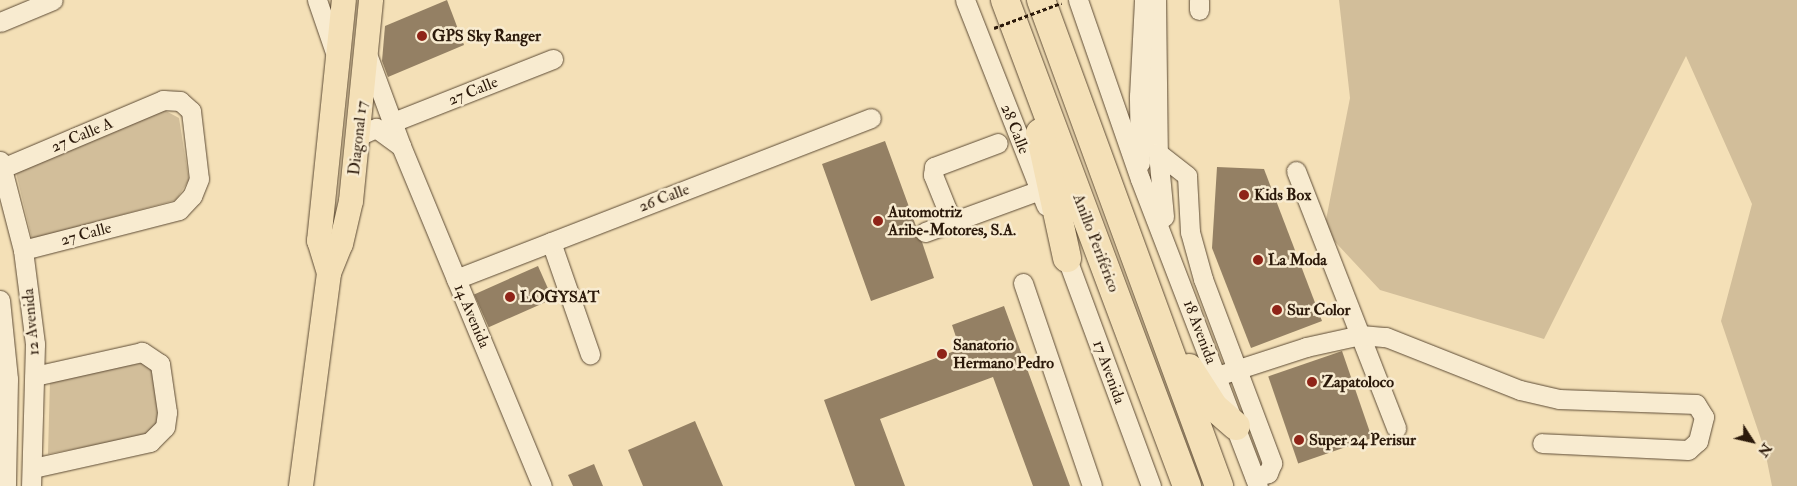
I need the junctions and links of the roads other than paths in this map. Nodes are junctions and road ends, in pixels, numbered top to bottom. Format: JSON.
{"nodes":[{"id":1,"x":53,"y":0,"type":"edge"},
{"id":2,"x":317,"y":0,"type":"edge"},
{"id":3,"x":344,"y":0,"type":"edge"},
{"id":4,"x":372,"y":0,"type":"edge"},
{"id":5,"x":965,"y":0,"type":"edge"},
{"id":6,"x":1004,"y":0,"type":"edge"},
{"id":7,"x":1144,"y":0,"type":"edge"},
{"id":8,"x":1156,"y":0,"type":"edge"},
{"id":9,"x":1060,"y":1,"type":"edge"},
{"id":10,"x":0,"y":22,"type":"edge"},
{"id":11,"x":1021,"y":44,"type":"junction"},
{"id":12,"x":367,"y":54,"type":"junction"},
{"id":13,"x":553,"y":59,"type":"dead end"},
{"id":14,"x":340,"y":66,"type":"junction"},
{"id":15,"x":871,"y":118,"type":"dead end"},
{"id":16,"x":394,"y":122,"type":"junction"},
{"id":17,"x":358,"y":136,"type":"junction"},
{"id":18,"x":998,"y":143,"type":"dead end"},
{"id":19,"x":401,"y":146,"type":"junction"},
{"id":20,"x":1158,"y":152,"type":"junction"},
{"id":21,"x":1,"y":166,"type":"edge"},
{"id":22,"x":1296,"y":171,"type":"dead end"},
{"id":23,"x":1140,"y":179,"type":"junction"},
{"id":24,"x":1040,"y":190,"type":"junction"},
{"id":25,"x":179,"y":210,"type":"joint"},
{"id":26,"x":952,"y":222,"type":"junction"},
{"id":27,"x":925,"y":232,"type":"dead end"},
{"id":28,"x":551,"y":242,"type":"junction"},
{"id":29,"x":23,"y":250,"type":"junction"},
{"id":30,"x":1067,"y":258,"type":"junction"},
{"id":31,"x":1171,"y":258,"type":"junction"},
{"id":32,"x":329,"y":273,"type":"junction"},
{"id":33,"x":456,"y":278,"type":"junction"},
{"id":34,"x":1023,"y":283,"type":"dead end"},
{"id":35,"x":30,"y":301,"type":"junction"},
{"id":36,"x":0,"y":306,"type":"edge"},
{"id":37,"x":1157,"y":317,"type":"junction"},
{"id":38,"x":1361,"y":336,"type":"junction"},
{"id":39,"x":35,"y":344,"type":"junction"},
{"id":40,"x":3,"y":350,"type":"edge"},
{"id":41,"x":590,"y":354,"type":"dead end"},
{"id":42,"x":1238,"y":372,"type":"junction"},
{"id":43,"x":35,"y":376,"type":"junction"},
{"id":44,"x":1217,"y":376,"type":"junction"},
{"id":45,"x":1236,"y":426,"type":"junction"},
{"id":46,"x":1396,"y":428,"type":"dead end"},
{"id":47,"x":1542,"y":443,"type":"dead end"},
{"id":48,"x":32,"y":477,"type":"edge"},
{"id":49,"x":1257,"y":482,"type":"edge"},
{"id":50,"x":6,"y":486,"type":"edge"},
{"id":51,"x":301,"y":486,"type":"edge"},
{"id":52,"x":542,"y":486,"type":"edge"},
{"id":53,"x":1092,"y":486,"type":"edge"},
{"id":54,"x":1151,"y":486,"type":"edge"},
{"id":55,"x":1187,"y":486,"type":"edge"},
{"id":56,"x":1219,"y":486,"type":"edge"}],
"edges":[{"from":1,"to":10,"type":"street"},
{"from":2,"to":14,"type":"street"},
{"from":3,"to":14,"type":"main road","name":"Diagonal 17"},
{"from":4,"to":12,"type":"main road","name":"Diagonal 17"},
{"from":5,"to":24,"type":"street","name":"28 Calle"},
{"from":6,"to":11,"type":"highway","name":"Anillo Periférico"},
{"from":7,"to":23,"type":"street"},
{"from":8,"to":20,"type":"street"},
{"from":9,"to":23,"type":"street"},
{"from":9,"to":37,"type":"highway","name":"Anillo Periférico"},
{"from":11,"to":30,"type":"highway"},
{"from":11,"to":55,"type":"highway","name":"Anillo Periférico"},
{"from":12,"to":16,"type":"street","name":"14 Avenida"},
{"from":12,"to":17,"type":"main road","name":"Diagonal 17"},
{"from":13,"to":16,"type":"street","name":"27 Calle"},
{"from":14,"to":32,"type":"main road","name":"Diagonal 17"},
{"from":15,"to":28,"type":"street","name":"26 Calle"},
{"from":16,"to":19,"type":"street","name":"14 Avenida"},
{"from":17,"to":19,"type":"street"},
{"from":17,"to":32,"type":"main road","name":"Diagonal 17"},
{"from":18,"to":26,"type":"street"},
{"from":19,"to":33,"type":"street","name":"14 Avenida"},
{"from":20,"to":31,"type":"street"},
{"from":20,"to":42,"type":"street"},
{"from":21,"to":25,"type":"street","name":"27 Calle A"},
{"from":21,"to":29,"type":"street","name":"12 Avenida"},
{"from":22,"to":38,"type":"street"},
{"from":23,"to":31,"type":"street","name":"18 Avenida"},
{"from":24,"to":26,"type":"street"},
{"from":24,"to":30,"type":"street","name":"28 Calle"},
{"from":25,"to":29,"type":"street","name":"27 Calle"},
{"from":26,"to":27,"type":"street"},
{"from":28,"to":33,"type":"street","name":"26 Calle"},
{"from":28,"to":41,"type":"street"},
{"from":29,"to":35,"type":"street","name":"12 Avenida"},
{"from":30,"to":54,"type":"street","name":"17 Avenida"},
{"from":31,"to":44,"type":"street","name":"18 Avenida"},
{"from":32,"to":51,"type":"main road","name":"Diagonal 17"},
{"from":33,"to":52,"type":"street","name":"14 Avenida"},
{"from":34,"to":53,"type":"street"},
{"from":35,"to":36,"type":"street"},
{"from":35,"to":39,"type":"street","name":"12 Avenida"},
{"from":36,"to":40,"type":"street","name":"12 Avenida"},
{"from":37,"to":45,"type":"highway"},
{"from":37,"to":56,"type":"highway","name":"Anillo Periférico"},
{"from":38,"to":42,"type":"street"},
{"from":38,"to":46,"type":"street"},
{"from":38,"to":47,"type":"street"},
{"from":39,"to":40,"type":"street"},
{"from":39,"to":43,"type":"street","name":"12 Avenida"},
{"from":40,"to":50,"type":"street","name":"12 Avenida"},
{"from":42,"to":44,"type":"street"},
{"from":42,"to":49,"type":"street"},
{"from":43,"to":48,"type":"street","name":"12 Avenida"},
{"from":43,"to":48,"type":"street"},
{"from":44,"to":45,"type":"street","name":"18 Avenida"},
{"from":45,"to":49,"type":"street","name":"18 Avenida"}]}
